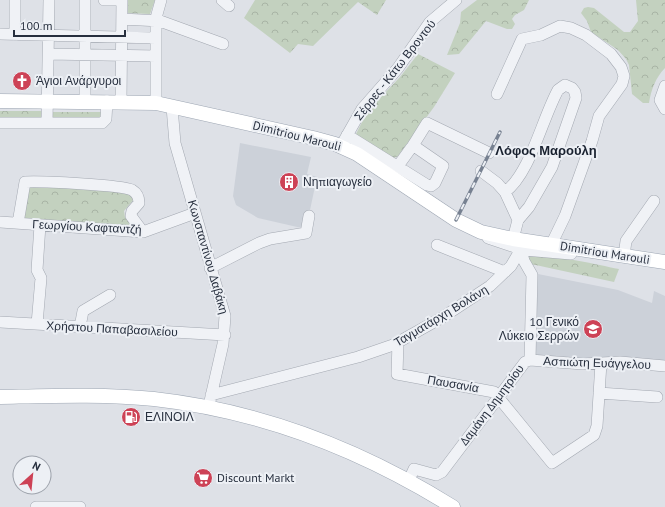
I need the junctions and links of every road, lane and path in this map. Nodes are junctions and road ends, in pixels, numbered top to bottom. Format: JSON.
{"nodes":[{"id":1,"x":15,"y":0,"type":"edge"},
{"id":2,"x":49,"y":0,"type":"edge"},
{"id":3,"x":85,"y":0,"type":"edge"},
{"id":4,"x":104,"y":0,"type":"edge"},
{"id":5,"x":122,"y":0,"type":"edge"},
{"id":6,"x":161,"y":0,"type":"edge"},
{"id":7,"x":456,"y":0,"type":"edge"},
{"id":8,"x":122,"y":18,"type":"junction"},
{"id":9,"x":156,"y":20,"type":"junction"},
{"id":10,"x":0,"y":34,"type":"edge"},
{"id":11,"x":15,"y":35,"type":"junction"},
{"id":12,"x":49,"y":36,"type":"junction"},
{"id":13,"x":85,"y":36,"type":"junction"},
{"id":14,"x":121,"y":37,"type":"junction"},
{"id":15,"x":156,"y":38,"type":"junction"},
{"id":16,"x":223,"y":44,"type":"dead end"},
{"id":17,"x":49,"y":54,"type":"junction"},
{"id":18,"x":85,"y":55,"type":"junction"},
{"id":19,"x":121,"y":56,"type":"junction"},
{"id":20,"x":156,"y":56,"type":"junction"},
{"id":21,"x":665,"y":86,"type":"edge"},
{"id":22,"x":497,"y":94,"type":"dead end"},
{"id":23,"x":0,"y":101,"type":"edge"},
{"id":24,"x":48,"y":101,"type":"junction"},
{"id":25,"x":85,"y":102,"type":"junction"},
{"id":26,"x":114,"y":102,"type":"junction"},
{"id":27,"x":156,"y":103,"type":"junction"},
{"id":28,"x":172,"y":107,"type":"junction"},
{"id":29,"x":665,"y":110,"type":"edge"},
{"id":30,"x":0,"y":123,"type":"edge"},
{"id":31,"x":47,"y":123,"type":"junction"},
{"id":32,"x":344,"y":141,"type":"junction"},
{"id":33,"x":412,"y":147,"type":"junction"},
{"id":34,"x":489,"y":154,"type":"dead end"},
{"id":35,"x":398,"y":166,"type":"junction"},
{"id":36,"x":480,"y":171,"type":"dead end"},
{"id":37,"x":504,"y":192,"type":"junction"},
{"id":38,"x":654,"y":201,"type":"dead end"},
{"id":39,"x":195,"y":213,"type":"junction"},
{"id":40,"x":309,"y":216,"type":"dead end"},
{"id":41,"x":518,"y":220,"type":"junction"},
{"id":42,"x":0,"y":222,"type":"edge"},
{"id":43,"x":18,"y":223,"type":"junction"},
{"id":44,"x":40,"y":225,"type":"junction"},
{"id":45,"x":143,"y":232,"type":"junction"},
{"id":46,"x":517,"y":244,"type":"junction"},
{"id":47,"x":437,"y":245,"type":"dead end"},
{"id":48,"x":551,"y":245,"type":"junction"},
{"id":49,"x":586,"y":250,"type":"junction"},
{"id":50,"x":624,"y":256,"type":"junction"},
{"id":51,"x":665,"y":262,"type":"edge"},
{"id":52,"x":210,"y":268,"type":"junction"},
{"id":53,"x":505,"y":272,"type":"junction"},
{"id":54,"x":110,"y":295,"type":"dead end"},
{"id":55,"x":0,"y":322,"type":"edge"},
{"id":56,"x":37,"y":324,"type":"junction"},
{"id":57,"x":80,"y":327,"type":"junction"},
{"id":58,"x":225,"y":335,"type":"junction"},
{"id":59,"x":398,"y":342,"type":"junction"},
{"id":60,"x":530,"y":360,"type":"junction"},
{"id":61,"x":600,"y":363,"type":"junction"},
{"id":62,"x":665,"y":366,"type":"edge"},
{"id":63,"x":598,"y":394,"type":"junction"},
{"id":64,"x":0,"y":397,"type":"edge"},
{"id":65,"x":499,"y":397,"type":"junction"},
{"id":66,"x":657,"y":397,"type":"dead end"},
{"id":67,"x":210,"y":401,"type":"junction"},
{"id":68,"x":409,"y":480,"type":"junction"},
{"id":69,"x":80,"y":506,"type":"edge"},
{"id":70,"x":36,"y":507,"type":"edge"},
{"id":71,"x":453,"y":507,"type":"edge"}],
"edges":[{"from":1,"to":11,"type":"street"},
{"from":2,"to":12,"type":"street"},
{"from":3,"to":13,"type":"street"},
{"from":4,"to":5,"type":"street"},
{"from":5,"to":8,"type":"street"},
{"from":6,"to":9,"type":"street"},
{"from":7,"to":32,"type":"street","name":"Σέρρες - Κάτω Βροντού"},
{"from":8,"to":9,"type":"street"},
{"from":8,"to":14,"type":"street"},
{"from":9,"to":15,"type":"street"},
{"from":9,"to":16,"type":"street"},
{"from":10,"to":11,"type":"street"},
{"from":11,"to":12,"type":"street"},
{"from":12,"to":13,"type":"street"},
{"from":12,"to":17,"type":"street"},
{"from":13,"to":14,"type":"street"},
{"from":13,"to":18,"type":"street"},
{"from":14,"to":15,"type":"street"},
{"from":14,"to":19,"type":"street"},
{"from":15,"to":20,"type":"street"},
{"from":17,"to":18,"type":"street"},
{"from":17,"to":24,"type":"street"},
{"from":18,"to":19,"type":"street"},
{"from":18,"to":25,"type":"street"},
{"from":19,"to":20,"type":"street"},
{"from":19,"to":26,"type":"street"},
{"from":20,"to":27,"type":"street"},
{"from":21,"to":29,"type":"street"},
{"from":22,"to":48,"type":"street"},
{"from":23,"to":24,"type":"main road","name":"Dimitriou Marouli"},
{"from":24,"to":25,"type":"main road","name":"Dimitriou Marouli"},
{"from":24,"to":31,"type":"street"},
{"from":25,"to":26,"type":"main road","name":"Dimitriou Marouli"},
{"from":26,"to":27,"type":"main road","name":"Dimitriou Marouli"},
{"from":26,"to":31,"type":"street"},
{"from":27,"to":28,"type":"main road","name":"Dimitriou Marouli"},
{"from":28,"to":32,"type":"main road","name":"Dimitriou Marouli"},
{"from":28,"to":39,"type":"street","name":"Κωνσταντίνου Δαβάκη"},
{"from":30,"to":31,"type":"street"},
{"from":32,"to":35,"type":"street"},
{"from":32,"to":46,"type":"main road","name":"Dimitriou Marouli"},
{"from":33,"to":34,"type":"street"},
{"from":33,"to":35,"type":"street"},
{"from":33,"to":35,"type":"street"},
{"from":36,"to":37,"type":"street"},
{"from":37,"to":41,"type":"street"},
{"from":37,"to":41,"type":"street"},
{"from":38,"to":50,"type":"street"},
{"from":39,"to":45,"type":"street","name":"Γεωργίου Καφταντζή"},
{"from":39,"to":52,"type":"street","name":"Κωνσταντίνου Δαβάκη"},
{"from":40,"to":52,"type":"street"},
{"from":41,"to":46,"type":"street"},
{"from":42,"to":43,"type":"street","name":"Γεωργίου Καφταντζή"},
{"from":43,"to":44,"type":"street","name":"Γεωργίου Καφταντζή"},
{"from":43,"to":45,"type":"street"},
{"from":44,"to":45,"type":"street","name":"Γεωργίου Καφταντζή"},
{"from":44,"to":56,"type":"street"},
{"from":46,"to":48,"type":"main road","name":"Dimitriou Marouli"},
{"from":46,"to":49,"type":"street"},
{"from":46,"to":53,"type":"street","name":"Ταγματάρχη Βολάνη"},
{"from":46,"to":60,"type":"street","name":"Δαμάνη Δημητρίου"},
{"from":47,"to":53,"type":"street"},
{"from":48,"to":49,"type":"main road","name":"Dimitriou Marouli"},
{"from":49,"to":50,"type":"main road","name":"Dimitriou Marouli"},
{"from":50,"to":51,"type":"main road","name":"Dimitriou Marouli"},
{"from":52,"to":58,"type":"street","name":"Κωνσταντίνου Δαβάκη"},
{"from":53,"to":59,"type":"street","name":"Ταγματάρχη Βολάνη"},
{"from":54,"to":57,"type":"street"},
{"from":55,"to":56,"type":"street","name":"Χρήστου Παπαβασιλείου"},
{"from":56,"to":57,"type":"street","name":"Χρήστου Παπαβασιλείου"},
{"from":57,"to":58,"type":"street","name":"Χρήστου Παπαβασιλείου"},
{"from":58,"to":67,"type":"street","name":"Κωνσταντίνου Δαβάκη"},
{"from":59,"to":65,"type":"street","name":"Παυσανία"},
{"from":59,"to":67,"type":"street","name":"Ταγματάρχη Βολάνη"},
{"from":60,"to":61,"type":"street","name":"Ασπιώτη Ευάγγελου"},
{"from":60,"to":65,"type":"street","name":"Δαμάνη Δημητρίου"},
{"from":61,"to":62,"type":"street","name":"Ασπιώτη Ευάγγελου"},
{"from":61,"to":63,"type":"street"},
{"from":63,"to":65,"type":"street","name":"Παυσανία"},
{"from":63,"to":66,"type":"street"},
{"from":64,"to":67,"type":"main road"},
{"from":65,"to":68,"type":"street","name":"Δαμάνη Δημητρίου"},
{"from":67,"to":68,"type":"main road"},
{"from":68,"to":71,"type":"main road"},
{"from":69,"to":70,"type":"street"}]}
